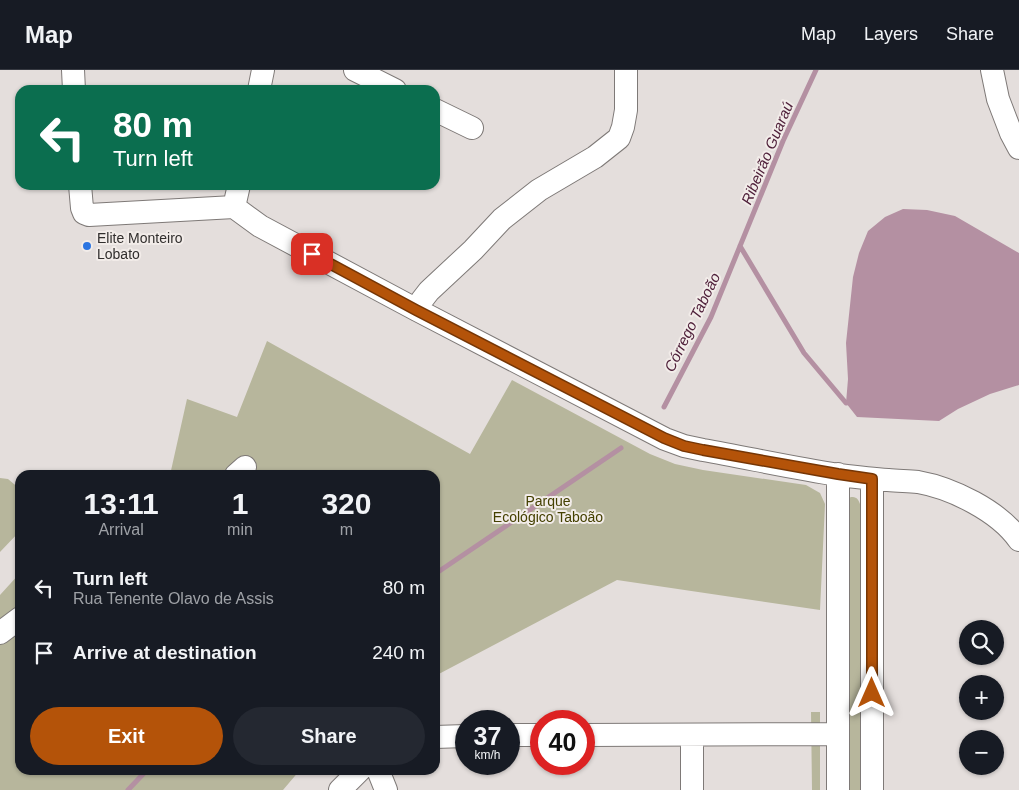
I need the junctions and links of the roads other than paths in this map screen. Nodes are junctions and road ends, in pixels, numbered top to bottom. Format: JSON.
{"nodes":[{"id":1,"x":73,"y":70,"type":"edge"},
{"id":2,"x":263,"y":70,"type":"edge"},
{"id":3,"x":355,"y":70,"type":"edge"},
{"id":4,"x":626,"y":70,"type":"edge"},
{"id":5,"x":992,"y":70,"type":"edge"},
{"id":6,"x":74,"y":85,"type":"edge"},
{"id":7,"x":260,"y":85,"type":"edge"},
{"id":8,"x":385,"y":85,"type":"edge"},
{"id":9,"x":440,"y":112,"type":"edge"},
{"id":10,"x":472,"y":128,"type":"dead end"},
{"id":11,"x":1019,"y":148,"type":"edge"},
{"id":12,"x":80,"y":190,"type":"edge"},
{"id":13,"x":238,"y":190,"type":"edge"},
{"id":14,"x":234,"y":207,"type":"junction"},
{"id":15,"x":416,"y":310,"type":"junction"},
{"id":16,"x":838,"y":474,"type":"junction"},
{"id":17,"x":872,"y":479,"type":"junction"},
{"id":18,"x":1017,"y":534,"type":"edge"},
{"id":19,"x":15,"y":622,"type":"edge"},
{"id":20,"x":0,"y":632,"type":"edge"},
{"id":21,"x":838,"y":734,"type":"junction"},
{"id":22,"x":595,"y":735,"type":"edge"},
{"id":23,"x":692,"y":735,"type":"junction"},
{"id":24,"x":455,"y":736,"type":"edge"},
{"id":25,"x":440,"y":737,"type":"edge"},
{"id":26,"x":355,"y":775,"type":"edge"},
{"id":27,"x":380,"y":775,"type":"edge"},
{"id":28,"x":340,"y":790,"type":"edge"},
{"id":29,"x":386,"y":790,"type":"edge"},
{"id":30,"x":692,"y":790,"type":"edge"},
{"id":31,"x":838,"y":790,"type":"edge"},
{"id":32,"x":872,"y":790,"type":"edge"}],
"edges":[{"from":1,"to":6,"type":"street"},
{"from":2,"to":7,"type":"street"},
{"from":3,"to":8,"type":"street"},
{"from":4,"to":15,"type":"street"},
{"from":5,"to":11,"type":"street"},
{"from":9,"to":10,"type":"street"},
{"from":12,"to":14,"type":"street"},
{"from":13,"to":14,"type":"street"},
{"from":14,"to":15,"type":"street"},
{"from":15,"to":16,"type":"street"},
{"from":16,"to":17,"type":"street"},
{"from":16,"to":21,"type":"street"},
{"from":17,"to":18,"type":"street"},
{"from":17,"to":32,"type":"street"},
{"from":19,"to":20,"type":"street"},
{"from":21,"to":23,"type":"street"},
{"from":21,"to":31,"type":"street"},
{"from":22,"to":23,"type":"street"},
{"from":23,"to":30,"type":"street"},
{"from":24,"to":25,"type":"street"},
{"from":26,"to":28,"type":"street"},
{"from":27,"to":29,"type":"street"}]}
